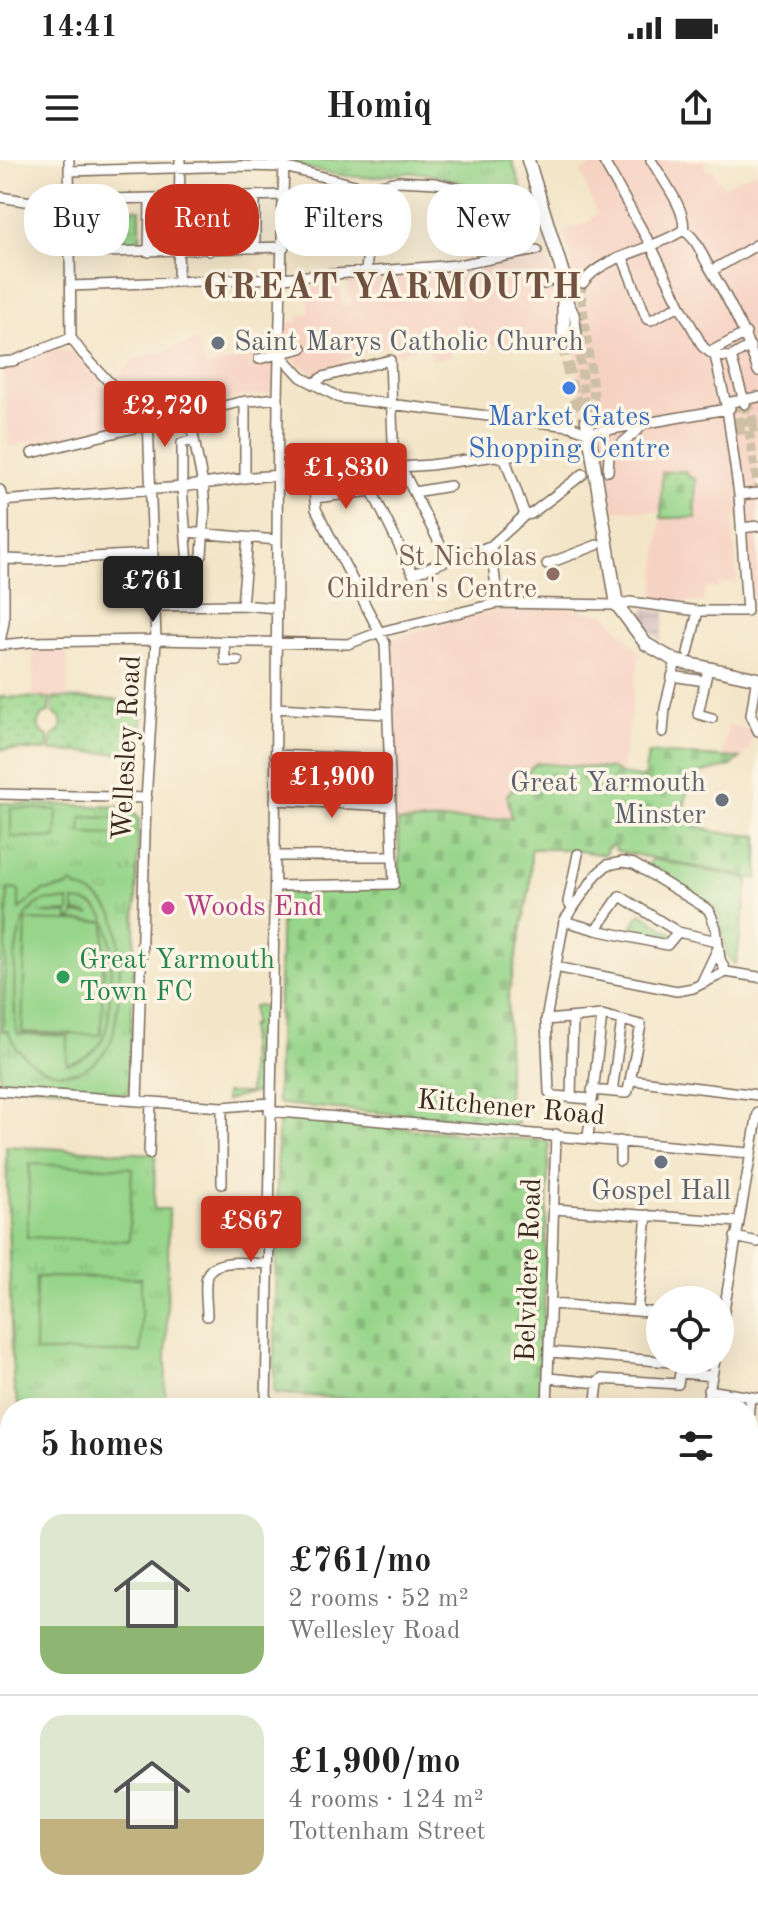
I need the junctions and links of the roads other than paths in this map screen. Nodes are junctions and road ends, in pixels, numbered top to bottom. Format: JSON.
{"nodes":[{"id":1,"x":528,"y":160,"type":"edge"},
{"id":2,"x":603,"y":160,"type":"edge"},
{"id":3,"x":651,"y":160,"type":"edge"},
{"id":4,"x":180,"y":164,"type":"edge"},
{"id":5,"x":284,"y":164,"type":"edge"},
{"id":6,"x":69,"y":165,"type":"edge"},
{"id":7,"x":179,"y":184,"type":"edge"},
{"id":8,"x":285,"y":184,"type":"edge"},
{"id":9,"x":350,"y":184,"type":"edge"},
{"id":10,"x":386,"y":184,"type":"edge"},
{"id":11,"x":0,"y":197,"type":"edge"},
{"id":12,"x":145,"y":198,"type":"edge"},
{"id":13,"x":24,"y":201,"type":"edge"},
{"id":14,"x":543,"y":209,"type":"junction"},
{"id":15,"x":683,"y":230,"type":"junction"},
{"id":16,"x":758,"y":244,"type":"edge"},
{"id":17,"x":651,"y":246,"type":"junction"},
{"id":18,"x":145,"y":252,"type":"edge"},
{"id":19,"x":70,"y":256,"type":"edge"},
{"id":20,"x":178,"y":256,"type":"edge"},
{"id":21,"x":283,"y":256,"type":"edge"},
{"id":22,"x":368,"y":256,"type":"edge"},
{"id":23,"x":491,"y":256,"type":"edge"},
{"id":24,"x":504,"y":256,"type":"edge"},
{"id":25,"x":623,"y":258,"type":"junction"},
{"id":26,"x":490,"y":259,"type":"junction"},
{"id":27,"x":366,"y":270,"type":"junction"},
{"id":28,"x":713,"y":270,"type":"junction"},
{"id":29,"x":563,"y":274,"type":"junction"},
{"id":30,"x":280,"y":278,"type":"junction"},
{"id":31,"x":178,"y":281,"type":"junction"},
{"id":32,"x":583,"y":283,"type":"dead end"},
{"id":33,"x":544,"y":284,"type":"dead end"},
{"id":34,"x":71,"y":286,"type":"junction"},
{"id":35,"x":564,"y":293,"type":"junction"},
{"id":36,"x":681,"y":308,"type":"junction"},
{"id":37,"x":746,"y":333,"type":"junction"},
{"id":38,"x":71,"y":338,"type":"junction"},
{"id":39,"x":578,"y":343,"type":"tunnel mouth"},
{"id":40,"x":564,"y":345,"type":"tunnel mouth"},
{"id":41,"x":750,"y":346,"type":"junction"},
{"id":42,"x":302,"y":348,"type":"dead end"},
{"id":43,"x":279,"y":353,"type":"junction"},
{"id":44,"x":712,"y":354,"type":"junction"},
{"id":45,"x":731,"y":357,"type":"junction"},
{"id":46,"x":259,"y":359,"type":"dead end"},
{"id":47,"x":0,"y":362,"type":"edge"},
{"id":48,"x":758,"y":371,"type":"edge"},
{"id":49,"x":313,"y":384,"type":"junction"},
{"id":50,"x":147,"y":394,"type":"dead end"},
{"id":51,"x":122,"y":396,"type":"dead end"},
{"id":52,"x":758,"y":397,"type":"edge"},
{"id":53,"x":278,"y":398,"type":"junction"},
{"id":54,"x":245,"y":401,"type":"junction"},
{"id":55,"x":744,"y":402,"type":"junction"},
{"id":56,"x":393,"y":405,"type":"junction"},
{"id":57,"x":728,"y":407,"type":"junction"},
{"id":58,"x":189,"y":414,"type":"junction"},
{"id":59,"x":148,"y":424,"type":"junction"},
{"id":60,"x":643,"y":424,"type":"junction"},
{"id":61,"x":588,"y":427,"type":"junction"},
{"id":62,"x":194,"y":440,"type":"junction"},
{"id":63,"x":553,"y":442,"type":"dead end"},
{"id":64,"x":32,"y":453,"type":"dead end"},
{"id":65,"x":182,"y":458,"type":"junction"},
{"id":66,"x":199,"y":458,"type":"junction"},
{"id":67,"x":505,"y":459,"type":"junction"},
{"id":68,"x":397,"y":468,"type":"junction"},
{"id":69,"x":369,"y":469,"type":"junction"},
{"id":70,"x":608,"y":471,"type":"dead end"},
{"id":71,"x":312,"y":474,"type":"junction"},
{"id":72,"x":583,"y":474,"type":"dead end"},
{"id":73,"x":277,"y":476,"type":"junction"},
{"id":74,"x":245,"y":478,"type":"junction"},
{"id":75,"x":203,"y":485,"type":"junction"},
{"id":76,"x":450,"y":486,"type":"dead end"},
{"id":77,"x":182,"y":487,"type":"junction"},
{"id":78,"x":150,"y":490,"type":"junction"},
{"id":79,"x":758,"y":490,"type":"edge"},
{"id":80,"x":374,"y":495,"type":"junction"},
{"id":81,"x":739,"y":495,"type":"junction"},
{"id":82,"x":1,"y":496,"type":"edge"},
{"id":83,"x":416,"y":496,"type":"junction"},
{"id":84,"x":315,"y":498,"type":"junction"},
{"id":85,"x":525,"y":515,"type":"junction"},
{"id":86,"x":758,"y":526,"type":"edge"},
{"id":87,"x":741,"y":528,"type":"junction"},
{"id":88,"x":186,"y":532,"type":"junction"},
{"id":89,"x":204,"y":533,"type":"junction"},
{"id":90,"x":248,"y":538,"type":"junction"},
{"id":91,"x":277,"y":540,"type":"junction"},
{"id":92,"x":597,"y":545,"type":"dead end"},
{"id":93,"x":491,"y":546,"type":"junction"},
{"id":94,"x":152,"y":554,"type":"junction"},
{"id":95,"x":4,"y":559,"type":"junction"},
{"id":96,"x":448,"y":560,"type":"junction"},
{"id":97,"x":547,"y":564,"type":"dead end"},
{"id":98,"x":757,"y":570,"type":"edge"},
{"id":99,"x":744,"y":571,"type":"junction"},
{"id":100,"x":189,"y":577,"type":"junction"},
{"id":101,"x":498,"y":603,"type":"junction"},
{"id":102,"x":186,"y":605,"type":"junction"},
{"id":103,"x":242,"y":605,"type":"junction"},
{"id":104,"x":617,"y":605,"type":"junction"},
{"id":105,"x":156,"y":606,"type":"junction"},
{"id":106,"x":276,"y":608,"type":"junction"},
{"id":107,"x":698,"y":611,"type":"junction"},
{"id":108,"x":4,"y":622,"type":"junction"},
{"id":109,"x":380,"y":632,"type":"junction"},
{"id":110,"x":156,"y":640,"type":"junction"},
{"id":111,"x":224,"y":641,"type":"junction"},
{"id":112,"x":31,"y":642,"type":"junction"},
{"id":113,"x":276,"y":642,"type":"junction"},
{"id":114,"x":0,"y":644,"type":"edge"},
{"id":115,"x":688,"y":653,"type":"dead end"},
{"id":116,"x":238,"y":661,"type":"dead end"},
{"id":117,"x":676,"y":661,"type":"junction"},
{"id":118,"x":707,"y":675,"type":"junction"},
{"id":119,"x":672,"y":676,"type":"junction"},
{"id":120,"x":755,"y":680,"type":"edge"},
{"id":121,"x":276,"y":708,"type":"junction"},
{"id":122,"x":387,"y":714,"type":"junction"},
{"id":123,"x":712,"y":718,"type":"dead end"},
{"id":124,"x":758,"y":731,"type":"edge"},
{"id":125,"x":663,"y":732,"type":"dead end"},
{"id":126,"x":275,"y":755,"type":"junction"},
{"id":127,"x":389,"y":760,"type":"junction"},
{"id":128,"x":0,"y":794,"type":"edge"},
{"id":129,"x":147,"y":798,"type":"junction"},
{"id":130,"x":275,"y":800,"type":"junction"},
{"id":131,"x":391,"y":806,"type":"junction"},
{"id":132,"x":578,"y":854,"type":"dead end"},
{"id":133,"x":275,"y":856,"type":"junction"},
{"id":134,"x":393,"y":856,"type":"junction"},
{"id":135,"x":275,"y":886,"type":"junction"},
{"id":136,"x":572,"y":908,"type":"junction"},
{"id":137,"x":564,"y":921,"type":"junction"},
{"id":138,"x":596,"y":930,"type":"junction"},
{"id":139,"x":678,"y":932,"type":"junction"},
{"id":140,"x":718,"y":944,"type":"junction"},
{"id":141,"x":555,"y":967,"type":"junction"},
{"id":142,"x":726,"y":972,"type":"junction"},
{"id":143,"x":758,"y":977,"type":"edge"},
{"id":144,"x":701,"y":984,"type":"junction"},
{"id":145,"x":602,"y":1015,"type":"junction"},
{"id":146,"x":573,"y":1018,"type":"junction"},
{"id":147,"x":546,"y":1020,"type":"junction"},
{"id":148,"x":622,"y":1020,"type":"junction"},
{"id":149,"x":632,"y":1080,"type":"junction"},
{"id":150,"x":0,"y":1091,"type":"edge"},
{"id":151,"x":612,"y":1092,"type":"junction"},
{"id":152,"x":591,"y":1094,"type":"junction"},
{"id":153,"x":758,"y":1095,"type":"edge"},
{"id":154,"x":571,"y":1097,"type":"junction"},
{"id":155,"x":137,"y":1101,"type":"junction"},
{"id":156,"x":151,"y":1102,"type":"junction"},
{"id":157,"x":222,"y":1107,"type":"junction"},
{"id":158,"x":270,"y":1107,"type":"junction"},
{"id":159,"x":758,"y":1113,"type":"edge"},
{"id":160,"x":556,"y":1134,"type":"junction"},
{"id":161,"x":588,"y":1137,"type":"junction"},
{"id":162,"x":620,"y":1141,"type":"junction"},
{"id":163,"x":749,"y":1153,"type":"junction"},
{"id":164,"x":149,"y":1154,"type":"dead end"},
{"id":165,"x":620,"y":1161,"type":"dead end"},
{"id":166,"x":222,"y":1184,"type":"dead end"},
{"id":167,"x":554,"y":1209,"type":"junction"},
{"id":168,"x":647,"y":1215,"type":"junction"},
{"id":169,"x":739,"y":1222,"type":"junction"},
{"id":170,"x":735,"y":1237,"type":"junction"},
{"id":171,"x":758,"y":1242,"type":"edge"},
{"id":172,"x":268,"y":1264,"type":"junction"},
{"id":173,"x":727,"y":1286,"type":"edge"},
{"id":174,"x":552,"y":1304,"type":"junction"},
{"id":175,"x":637,"y":1311,"type":"junction"},
{"id":176,"x":646,"y":1312,"type":"edge"},
{"id":177,"x":207,"y":1316,"type":"dead end"},
{"id":178,"x":550,"y":1352,"type":"junction"},
{"id":179,"x":646,"y":1360,"type":"edge"},
{"id":180,"x":712,"y":1376,"type":"joint"},
{"id":181,"x":549,"y":1378,"type":"junction"},
{"id":182,"x":598,"y":1383,"type":"junction"},
{"id":183,"x":708,"y":1390,"type":"junction"},
{"id":184,"x":266,"y":1398,"type":"edge"},
{"id":185,"x":548,"y":1398,"type":"edge"},
{"id":186,"x":596,"y":1398,"type":"edge"},
{"id":187,"x":707,"y":1398,"type":"edge"},
{"id":188,"x":754,"y":1398,"type":"edge"}],
"edges":[{"from":1,"to":14,"type":"main road"},
{"from":2,"to":17,"type":"street"},
{"from":3,"to":15,"type":"street"},
{"from":4,"to":5,"type":"street"},
{"from":4,"to":6,"type":"street"},
{"from":4,"to":7,"type":"street"},
{"from":5,"to":8,"type":"street"},
{"from":5,"to":9,"type":"street"},
{"from":10,"to":14,"type":"street"},
{"from":11,"to":13,"type":"street"},
{"from":12,"to":18,"type":"street"},
{"from":14,"to":29,"type":"main road"},
{"from":15,"to":17,"type":"street"},
{"from":15,"to":28,"type":"street"},
{"from":16,"to":28,"type":"street"},
{"from":17,"to":25,"type":"street"},
{"from":17,"to":36,"type":"street"},
{"from":19,"to":34,"type":"street"},
{"from":20,"to":31,"type":"street"},
{"from":21,"to":30,"type":"street"},
{"from":22,"to":27,"type":"street"},
{"from":23,"to":26,"type":"street"},
{"from":24,"to":26,"type":"street"},
{"from":25,"to":32,"type":"street"},
{"from":25,"to":36,"type":"street"},
{"from":26,"to":27,"type":"street"},
{"from":27,"to":30,"type":"street"},
{"from":28,"to":37,"type":"street"},
{"from":29,"to":33,"type":"street"},
{"from":29,"to":35,"type":"main road"},
{"from":30,"to":31,"type":"street"},
{"from":30,"to":43,"type":"street"},
{"from":31,"to":34,"type":"street"},
{"from":34,"to":38,"type":"street"},
{"from":35,"to":39,"type":"street"},
{"from":35,"to":40,"type":"main road"},
{"from":36,"to":44,"type":"street"},
{"from":37,"to":41,"type":"street"},
{"from":37,"to":44,"type":"street"},
{"from":38,"to":47,"type":"street"},
{"from":38,"to":51,"type":"street"},
{"from":41,"to":45,"type":"street"},
{"from":41,"to":48,"type":"street"},
{"from":42,"to":43,"type":"street"},
{"from":43,"to":46,"type":"street"},
{"from":43,"to":49,"type":"street"},
{"from":43,"to":53,"type":"street"},
{"from":44,"to":45,"type":"street"},
{"from":44,"to":57,"type":"street"},
{"from":45,"to":55,"type":"street"},
{"from":49,"to":56,"type":"street"},
{"from":49,"to":56,"type":"street"},
{"from":50,"to":59,"type":"street","name":"Wellesley Road"},
{"from":52,"to":55,"type":"street"},
{"from":53,"to":54,"type":"street"},
{"from":53,"to":73,"type":"street"},
{"from":54,"to":58,"type":"street"},
{"from":54,"to":74,"type":"street"},
{"from":55,"to":57,"type":"street"},
{"from":56,"to":61,"type":"street"},
{"from":56,"to":68,"type":"street"},
{"from":57,"to":60,"type":"street"},
{"from":57,"to":81,"type":"street"},
{"from":58,"to":59,"type":"street"},
{"from":58,"to":62,"type":"street"},
{"from":59,"to":64,"type":"street"},
{"from":59,"to":78,"type":"street","name":"Wellesley Road"},
{"from":60,"to":61,"type":"street"},
{"from":60,"to":70,"type":"street"},
{"from":61,"to":104,"type":"main road"},
{"from":62,"to":65,"type":"street"},
{"from":62,"to":66,"type":"street"},
{"from":63,"to":67,"type":"street"},
{"from":65,"to":66,"type":"street"},
{"from":65,"to":77,"type":"street"},
{"from":66,"to":75,"type":"street"},
{"from":67,"to":68,"type":"street"},
{"from":67,"to":85,"type":"street"},
{"from":68,"to":69,"type":"street"},
{"from":68,"to":83,"type":"street"},
{"from":69,"to":71,"type":"street"},
{"from":69,"to":80,"type":"street"},
{"from":71,"to":73,"type":"street"},
{"from":71,"to":84,"type":"street"},
{"from":72,"to":85,"type":"street"},
{"from":73,"to":74,"type":"street"},
{"from":73,"to":91,"type":"street"},
{"from":74,"to":75,"type":"street"},
{"from":75,"to":77,"type":"street"},
{"from":75,"to":89,"type":"street"},
{"from":76,"to":83,"type":"street"},
{"from":77,"to":78,"type":"street"},
{"from":77,"to":88,"type":"street"},
{"from":78,"to":82,"type":"street"},
{"from":78,"to":94,"type":"street","name":"Wellesley Road"},
{"from":79,"to":81,"type":"street"},
{"from":80,"to":84,"type":"street"},
{"from":80,"to":96,"type":"street"},
{"from":81,"to":87,"type":"street"},
{"from":82,"to":95,"type":"street"},
{"from":83,"to":96,"type":"street"},
{"from":84,"to":109,"type":"street"},
{"from":85,"to":93,"type":"street"},
{"from":86,"to":87,"type":"street"},
{"from":87,"to":99,"type":"street"},
{"from":88,"to":89,"type":"street"},
{"from":88,"to":100,"type":"street"},
{"from":89,"to":90,"type":"street"},
{"from":89,"to":100,"type":"street"},
{"from":90,"to":91,"type":"street"},
{"from":90,"to":103,"type":"street"},
{"from":91,"to":106,"type":"street"},
{"from":92,"to":97,"type":"street"},
{"from":93,"to":96,"type":"street"},
{"from":93,"to":101,"type":"street"},
{"from":94,"to":95,"type":"street"},
{"from":94,"to":105,"type":"street","name":"Wellesley Road"},
{"from":95,"to":108,"type":"street"},
{"from":98,"to":99,"type":"street"},
{"from":99,"to":107,"type":"street"},
{"from":100,"to":102,"type":"street"},
{"from":101,"to":104,"type":"street"},
{"from":101,"to":109,"type":"street"},
{"from":102,"to":103,"type":"street"},
{"from":102,"to":105,"type":"street"},
{"from":103,"to":106,"type":"street"},
{"from":104,"to":107,"type":"street"},
{"from":104,"to":117,"type":"main road"},
{"from":105,"to":110,"type":"street","name":"Wellesley Road"},
{"from":106,"to":113,"type":"street"},
{"from":107,"to":115,"type":"street"},
{"from":108,"to":112,"type":"street"},
{"from":108,"to":114,"type":"street"},
{"from":109,"to":113,"type":"street"},
{"from":109,"to":122,"type":"street"},
{"from":110,"to":111,"type":"street"},
{"from":110,"to":112,"type":"street"},
{"from":110,"to":129,"type":"street","name":"Wellesley Road"},
{"from":111,"to":113,"type":"street"},
{"from":111,"to":116,"type":"street"},
{"from":112,"to":114,"type":"street"},
{"from":113,"to":121,"type":"street"},
{"from":117,"to":118,"type":"main road"},
{"from":117,"to":119,"type":"street"},
{"from":118,"to":119,"type":"street"},
{"from":118,"to":120,"type":"main road"},
{"from":118,"to":123,"type":"street"},
{"from":119,"to":125,"type":"street"},
{"from":120,"to":124,"type":"street"},
{"from":121,"to":122,"type":"street"},
{"from":121,"to":126,"type":"street"},
{"from":122,"to":127,"type":"street"},
{"from":126,"to":127,"type":"street"},
{"from":126,"to":130,"type":"street"},
{"from":127,"to":131,"type":"street"},
{"from":128,"to":129,"type":"street"},
{"from":129,"to":155,"type":"street","name":"Wellesley Road"},
{"from":130,"to":131,"type":"street"},
{"from":130,"to":133,"type":"street"},
{"from":131,"to":134,"type":"street"},
{"from":132,"to":136,"type":"street"},
{"from":133,"to":134,"type":"street"},
{"from":133,"to":135,"type":"street"},
{"from":134,"to":135,"type":"street"},
{"from":135,"to":158,"type":"street"},
{"from":136,"to":137,"type":"street"},
{"from":136,"to":140,"type":"street"},
{"from":137,"to":138,"type":"street"},
{"from":137,"to":141,"type":"street"},
{"from":138,"to":139,"type":"street"},
{"from":138,"to":139,"type":"street"},
{"from":139,"to":140,"type":"street"},
{"from":140,"to":142,"type":"street"},
{"from":140,"to":144,"type":"street"},
{"from":141,"to":144,"type":"street"},
{"from":141,"to":147,"type":"street"},
{"from":142,"to":143,"type":"street"},
{"from":142,"to":144,"type":"street"},
{"from":145,"to":146,"type":"street"},
{"from":145,"to":148,"type":"street"},
{"from":145,"to":152,"type":"street"},
{"from":146,"to":147,"type":"street"},
{"from":146,"to":154,"type":"street"},
{"from":147,"to":154,"type":"street"},
{"from":148,"to":149,"type":"street"},
{"from":148,"to":151,"type":"street"},
{"from":149,"to":151,"type":"street"},
{"from":149,"to":153,"type":"street"},
{"from":150,"to":155,"type":"street","name":"Kitchener Road"},
{"from":151,"to":152,"type":"street"},
{"from":152,"to":154,"type":"street"},
{"from":152,"to":161,"type":"street"},
{"from":155,"to":156,"type":"street","name":"Kitchener Road"},
{"from":156,"to":157,"type":"street","name":"Kitchener Road"},
{"from":156,"to":164,"type":"street"},
{"from":157,"to":158,"type":"street","name":"Kitchener Road"},
{"from":157,"to":166,"type":"street"},
{"from":158,"to":160,"type":"street","name":"Kitchener Road"},
{"from":158,"to":172,"type":"street"},
{"from":159,"to":163,"type":"street"},
{"from":160,"to":161,"type":"street","name":"Kitchener Road"},
{"from":160,"to":167,"type":"street","name":"Belvidere Road"},
{"from":161,"to":162,"type":"street","name":"Kitchener Road"},
{"from":162,"to":163,"type":"street","name":"Kitchener Road"},
{"from":162,"to":165,"type":"street"},
{"from":163,"to":169,"type":"street"},
{"from":167,"to":168,"type":"street"},
{"from":167,"to":174,"type":"street","name":"Belvidere Road"},
{"from":168,"to":169,"type":"street"},
{"from":168,"to":175,"type":"street"},
{"from":169,"to":170,"type":"street"},
{"from":170,"to":171,"type":"street"},
{"from":170,"to":173,"type":"street"},
{"from":172,"to":177,"type":"street"},
{"from":172,"to":184,"type":"street"},
{"from":174,"to":175,"type":"street"},
{"from":174,"to":178,"type":"street","name":"Belvidere Road"},
{"from":175,"to":176,"type":"street"},
{"from":178,"to":179,"type":"street"},
{"from":178,"to":181,"type":"street","name":"Belvidere Road"},
{"from":180,"to":182,"type":"street"},
{"from":180,"to":183,"type":"street"},
{"from":181,"to":182,"type":"street"},
{"from":181,"to":185,"type":"street","name":"Belvidere Road"},
{"from":182,"to":186,"type":"street"},
{"from":183,"to":187,"type":"street"},
{"from":183,"to":188,"type":"street"}]}
